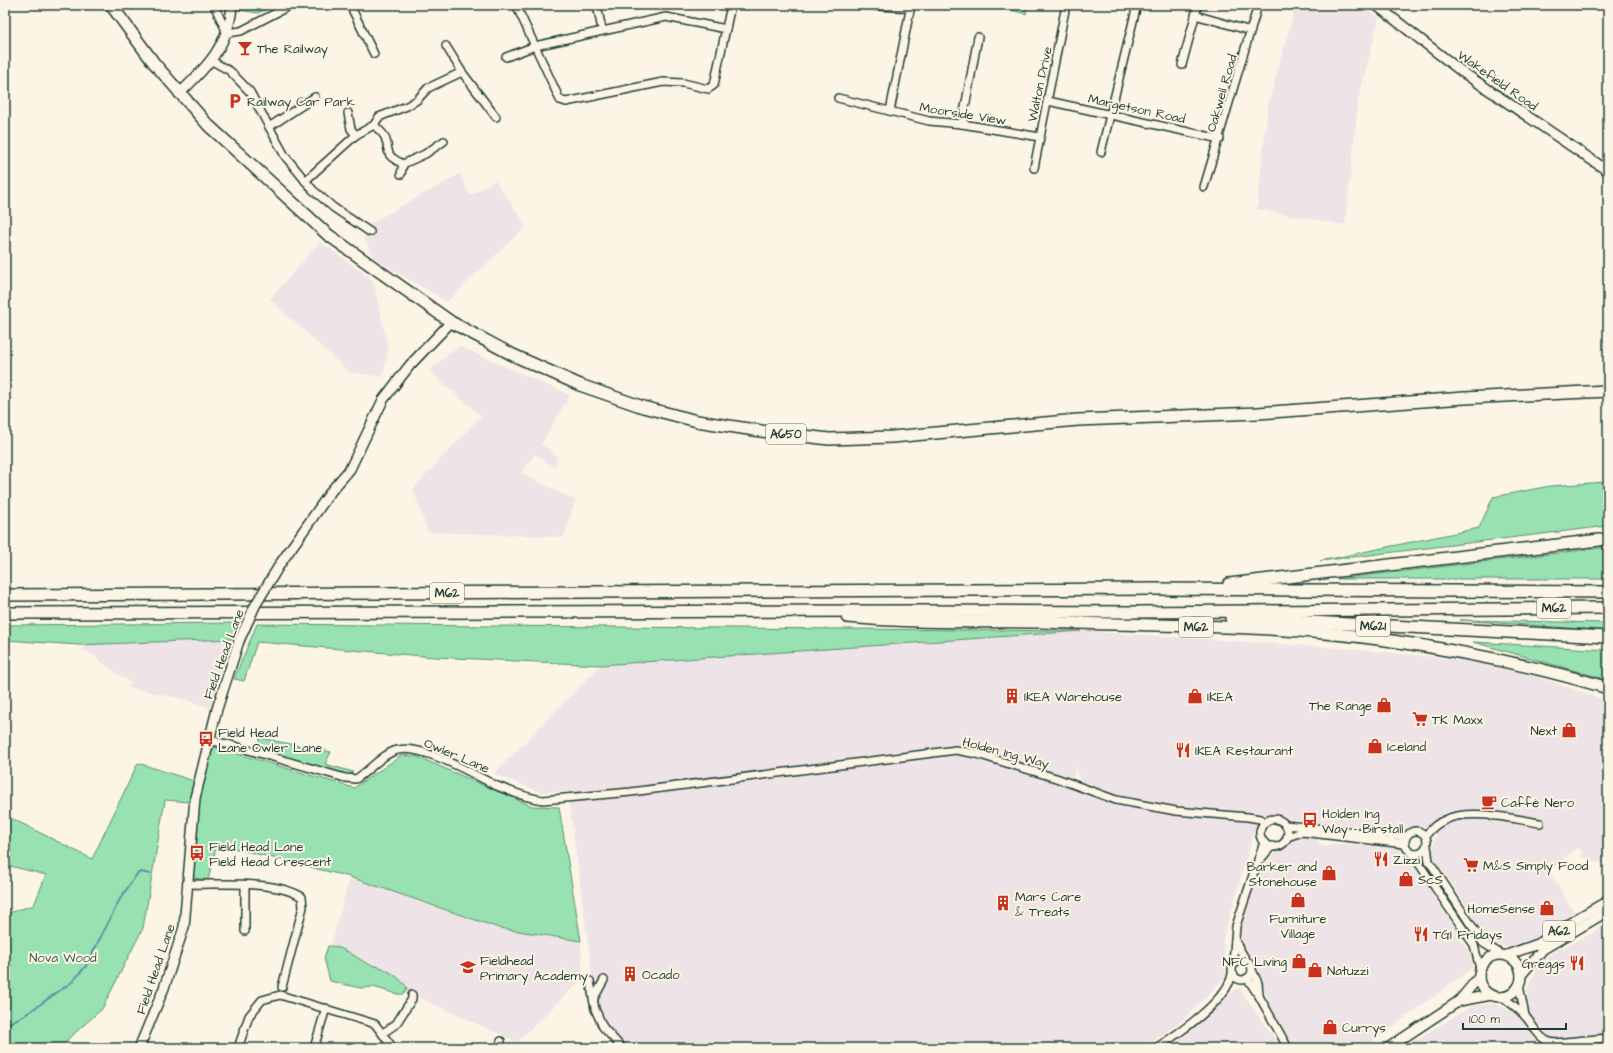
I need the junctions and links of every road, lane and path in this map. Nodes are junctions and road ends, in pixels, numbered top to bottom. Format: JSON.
{"nodes":[{"id":1,"x":112,"y":5,"type":"edge"},
{"id":2,"x":214,"y":5,"type":"edge"},
{"id":3,"x":232,"y":5,"type":"edge"},
{"id":4,"x":291,"y":5,"type":"edge"},
{"id":5,"x":350,"y":5,"type":"edge"},
{"id":6,"x":516,"y":5,"type":"edge"},
{"id":7,"x":597,"y":5,"type":"edge"},
{"id":8,"x":731,"y":5,"type":"edge"},
{"id":9,"x":864,"y":5,"type":"edge"},
{"id":10,"x":1066,"y":5,"type":"edge"},
{"id":11,"x":1137,"y":5,"type":"edge"},
{"id":12,"x":1198,"y":5,"type":"edge"},
{"id":13,"x":1258,"y":5,"type":"edge"},
{"id":14,"x":1376,"y":5,"type":"edge"},
{"id":15,"x":911,"y":7,"type":"edge"},
{"id":16,"x":1195,"y":14,"type":"junction"},
{"id":17,"x":726,"y":29,"type":"junction"},
{"id":18,"x":602,"y":30,"type":"junction"},
{"id":19,"x":1251,"y":31,"type":"junction"},
{"id":20,"x":227,"y":33,"type":"junction"},
{"id":21,"x":978,"y":37,"type":"dead end"},
{"id":22,"x":446,"y":46,"type":"dead end"},
{"id":23,"x":535,"y":46,"type":"junction"},
{"id":24,"x":374,"y":54,"type":"dead end"},
{"id":25,"x":506,"y":57,"type":"dead end"},
{"id":26,"x":212,"y":61,"type":"junction"},
{"id":27,"x":1182,"y":65,"type":"dead end"},
{"id":28,"x":462,"y":72,"type":"junction"},
{"id":29,"x":179,"y":94,"type":"junction"},
{"id":30,"x":315,"y":97,"type":"dead end"},
{"id":31,"x":838,"y":98,"type":"dead end"},
{"id":32,"x":1048,"y":101,"type":"junction"},
{"id":33,"x":890,"y":111,"type":"junction"},
{"id":34,"x":348,"y":113,"type":"dead end"},
{"id":35,"x":1110,"y":114,"type":"junction"},
{"id":36,"x":496,"y":117,"type":"dead end"},
{"id":37,"x":962,"y":124,"type":"junction"},
{"id":38,"x":374,"y":125,"type":"junction"},
{"id":39,"x":269,"y":127,"type":"junction"},
{"id":40,"x":356,"y":135,"type":"junction"},
{"id":41,"x":1040,"y":137,"type":"junction"},
{"id":42,"x":1220,"y":139,"type":"junction"},
{"id":43,"x":444,"y":141,"type":"dead end"},
{"id":44,"x":1101,"y":152,"type":"dead end"},
{"id":45,"x":403,"y":164,"type":"junction"},
{"id":46,"x":1034,"y":168,"type":"dead end"},
{"id":47,"x":1608,"y":171,"type":"edge"},
{"id":48,"x":401,"y":174,"type":"dead end"},
{"id":49,"x":305,"y":181,"type":"junction"},
{"id":50,"x":1204,"y":186,"type":"dead end"},
{"id":51,"x":370,"y":232,"type":"dead end"},
{"id":52,"x":451,"y":322,"type":"junction"},
{"id":53,"x":1608,"y":391,"type":"edge"},
{"id":54,"x":1608,"y":539,"type":"edge"},
{"id":55,"x":1188,"y":589,"type":"junction"},
{"id":56,"x":1608,"y":592,"type":"edge"},
{"id":57,"x":5,"y":595,"type":"edge"},
{"id":58,"x":1608,"y":608,"type":"edge"},
{"id":59,"x":784,"y":611,"type":"junction"},
{"id":60,"x":1139,"y":612,"type":"junction"},
{"id":61,"x":5,"y":613,"type":"edge"},
{"id":62,"x":1608,"y":637,"type":"edge"},
{"id":63,"x":1608,"y":688,"type":"edge"},
{"id":64,"x":208,"y":740,"type":"junction"},
{"id":65,"x":706,"y":781,"type":"joint"},
{"id":66,"x":1248,"y":817,"type":"junction"},
{"id":67,"x":1265,"y":822,"type":"junction"},
{"id":68,"x":1540,"y":823,"type":"dead end"},
{"id":69,"x":1285,"y":825,"type":"junction"},
{"id":70,"x":1332,"y":829,"type":"junction"},
{"id":71,"x":1260,"y":830,"type":"junction"},
{"id":72,"x":1426,"y":835,"type":"junction"},
{"id":73,"x":1287,"y":836,"type":"junction"},
{"id":74,"x":1406,"y":837,"type":"junction"},
{"id":75,"x":1346,"y":838,"type":"junction"},
{"id":76,"x":1264,"y":842,"type":"junction"},
{"id":77,"x":1405,"y":844,"type":"junction"},
{"id":78,"x":1272,"y":846,"type":"junction"},
{"id":79,"x":1427,"y":846,"type":"junction"},
{"id":80,"x":1411,"y":852,"type":"junction"},
{"id":81,"x":1256,"y":865,"type":"junction"},
{"id":82,"x":189,"y":884,"type":"junction"},
{"id":83,"x":245,"y":886,"type":"junction"},
{"id":84,"x":1608,"y":901,"type":"edge"},
{"id":85,"x":1460,"y":907,"type":"junction"},
{"id":86,"x":1608,"y":911,"type":"edge"},
{"id":87,"x":1460,"y":924,"type":"junction"},
{"id":88,"x":244,"y":930,"type":"dead end"},
{"id":89,"x":1235,"y":941,"type":"junction"},
{"id":90,"x":1504,"y":955,"type":"junction"},
{"id":91,"x":1247,"y":962,"type":"junction"},
{"id":92,"x":1233,"y":964,"type":"junction"},
{"id":93,"x":1252,"y":970,"type":"junction"},
{"id":94,"x":1479,"y":973,"type":"junction"},
{"id":95,"x":1232,"y":974,"type":"junction"},
{"id":96,"x":1521,"y":975,"type":"junction"},
{"id":97,"x":1244,"y":979,"type":"junction"},
{"id":98,"x":604,"y":980,"type":"dead end"},
{"id":99,"x":590,"y":981,"type":"dead end"},
{"id":100,"x":1519,"y":985,"type":"junction"},
{"id":101,"x":282,"y":987,"type":"dead end"},
{"id":102,"x":1226,"y":990,"type":"junction"},
{"id":103,"x":1491,"y":994,"type":"junction"},
{"id":104,"x":412,"y":995,"type":"dead end"},
{"id":105,"x":1259,"y":996,"type":"junction"},
{"id":106,"x":1502,"y":996,"type":"junction"},
{"id":107,"x":594,"y":998,"type":"junction"},
{"id":108,"x":1459,"y":1002,"type":"junction"},
{"id":109,"x":326,"y":1008,"type":"junction"},
{"id":110,"x":1525,"y":1016,"type":"junction"},
{"id":111,"x":383,"y":1033,"type":"junction"},
{"id":112,"x":1608,"y":1038,"type":"edge"},
{"id":113,"x":1545,"y":1045,"type":"edge"},
{"id":114,"x":140,"y":1048,"type":"edge"},
{"id":115,"x":238,"y":1048,"type":"edge"},
{"id":116,"x":314,"y":1048,"type":"edge"},
{"id":117,"x":393,"y":1048,"type":"edge"},
{"id":118,"x":622,"y":1048,"type":"edge"},
{"id":119,"x":1156,"y":1048,"type":"edge"},
{"id":120,"x":1288,"y":1048,"type":"edge"},
{"id":121,"x":1388,"y":1048,"type":"edge"}],
"edges":[{"from":1,"to":29,"type":"highway","number":"A650"},
{"from":2,"to":20,"type":"street"},
{"from":3,"to":20,"type":"main road"},
{"from":4,"to":20,"type":"street"},
{"from":5,"to":24,"type":"street"},
{"from":6,"to":23,"type":"street"},
{"from":7,"to":18,"type":"street"},
{"from":8,"to":17,"type":"street"},
{"from":9,"to":15,"type":"street"},
{"from":10,"to":32,"type":"street","name":"Walton Drive"},
{"from":11,"to":35,"type":"street"},
{"from":12,"to":16,"type":"street"},
{"from":13,"to":19,"type":"street","name":"Oakwell Road"},
{"from":14,"to":47,"type":"main road","name":"Wakefield Road"},
{"from":15,"to":33,"type":"street"},
{"from":16,"to":19,"type":"street"},
{"from":16,"to":27,"type":"street"},
{"from":17,"to":18,"type":"street"},
{"from":17,"to":23,"type":"street"},
{"from":18,"to":23,"type":"street"},
{"from":19,"to":42,"type":"street","name":"Oakwell Road"},
{"from":20,"to":26,"type":"main road"},
{"from":21,"to":37,"type":"street"},
{"from":22,"to":28,"type":"street"},
{"from":23,"to":25,"type":"street"},
{"from":26,"to":29,"type":"main road"},
{"from":26,"to":39,"type":"street"},
{"from":28,"to":36,"type":"street"},
{"from":28,"to":38,"type":"street"},
{"from":29,"to":52,"type":"highway","number":"A650"},
{"from":30,"to":39,"type":"street"},
{"from":31,"to":33,"type":"street","name":"Moorside View"},
{"from":32,"to":35,"type":"street","name":"Margetson Road"},
{"from":32,"to":41,"type":"street","name":"Walton Drive"},
{"from":33,"to":37,"type":"street","name":"Moorside View"},
{"from":34,"to":40,"type":"street"},
{"from":35,"to":42,"type":"street","name":"Margetson Road"},
{"from":35,"to":44,"type":"street"},
{"from":37,"to":41,"type":"street","name":"Moorside View"},
{"from":38,"to":40,"type":"street"},
{"from":38,"to":45,"type":"street"},
{"from":39,"to":49,"type":"street"},
{"from":40,"to":49,"type":"street"},
{"from":41,"to":46,"type":"street","name":"Walton Drive"},
{"from":42,"to":50,"type":"street","name":"Oakwell Road"},
{"from":43,"to":45,"type":"street"},
{"from":45,"to":48,"type":"street"},
{"from":49,"to":51,"type":"street"},
{"from":52,"to":53,"type":"highway","number":"A650"},
{"from":52,"to":64,"type":"main road","name":"Field Head Lane","bridge":true},
{"from":54,"to":55,"type":"highway"},
{"from":55,"to":56,"type":"highway","number":"M62"},
{"from":55,"to":57,"type":"highway","number":"M62"},
{"from":58,"to":60,"type":"highway","number":"M62"},
{"from":59,"to":60,"type":"highway","number":"M62"},
{"from":59,"to":61,"type":"highway","number":"M62"},
{"from":59,"to":63,"type":"highway","number":"M62"},
{"from":60,"to":62,"type":"highway","number":"M621"},
{"from":64,"to":65,"type":"street","name":"Owler Lane"},
{"from":64,"to":82,"type":"main road","name":"Field Head Lane"},
{"from":65,"to":66,"type":"street","name":"Holden Ing Way"},
{"from":66,"to":67,"type":"street","name":"Holden Ing Way"},
{"from":66,"to":71,"type":"street"},
{"from":67,"to":69,"type":"street","name":"Holden Ing Way"},
{"from":67,"to":71,"type":"street"},
{"from":68,"to":72,"type":"street"},
{"from":69,"to":70,"type":"street","name":"Holden Ing Way"},
{"from":69,"to":73,"type":"street"},
{"from":70,"to":74,"type":"street","name":"Holden Ing Way"},
{"from":70,"to":75,"type":"street","name":"Holden Ing Way"},
{"from":71,"to":76,"type":"street"},
{"from":72,"to":74,"type":"street","name":"Holden Ing Way"},
{"from":72,"to":79,"type":"street"},
{"from":73,"to":75,"type":"street","name":"Holden Ing Way"},
{"from":73,"to":78,"type":"street","name":"Holden Ing Way"},
{"from":74,"to":77,"type":"street"},
{"from":75,"to":77,"type":"street","name":"Holden Ing Way"},
{"from":76,"to":78,"type":"street"},
{"from":76,"to":81,"type":"street"},
{"from":77,"to":80,"type":"street"},
{"from":78,"to":81,"type":"street","name":"Holden Ing Way"},
{"from":79,"to":80,"type":"street"},
{"from":79,"to":85,"type":"street"},
{"from":80,"to":87,"type":"street"},
{"from":81,"to":89,"type":"street"},
{"from":82,"to":83,"type":"street"},
{"from":82,"to":114,"type":"main road","name":"Field Head Lane"},
{"from":83,"to":88,"type":"street"},
{"from":83,"to":101,"type":"street"},
{"from":84,"to":90,"type":"main road","number":"A62"},
{"from":85,"to":87,"type":"street"},
{"from":85,"to":90,"type":"street"},
{"from":86,"to":96,"type":"main road","number":"A62"},
{"from":87,"to":94,"type":"street"},
{"from":89,"to":91,"type":"street"},
{"from":89,"to":92,"type":"street"},
{"from":90,"to":94,"type":"main road","number":"A62"},
{"from":90,"to":96,"type":"main road"},
{"from":91,"to":92,"type":"street"},
{"from":91,"to":93,"type":"street"},
{"from":92,"to":95,"type":"street"},
{"from":93,"to":97,"type":"street"},
{"from":93,"to":105,"type":"street"},
{"from":94,"to":103,"type":"main road"},
{"from":94,"to":108,"type":"main road","number":"A62"},
{"from":95,"to":97,"type":"street"},
{"from":95,"to":102,"type":"street"},
{"from":96,"to":100,"type":"main road","number":"A62"},
{"from":97,"to":102,"type":"street"},
{"from":97,"to":105,"type":"street"},
{"from":98,"to":107,"type":"street"},
{"from":99,"to":107,"type":"street"},
{"from":100,"to":106,"type":"main road"},
{"from":100,"to":110,"type":"street"},
{"from":102,"to":119,"type":"street"},
{"from":103,"to":106,"type":"main road","number":"A62"},
{"from":103,"to":108,"type":"main road","number":"A62"},
{"from":104,"to":111,"type":"street"},
{"from":105,"to":120,"type":"street"},
{"from":106,"to":110,"type":"street"},
{"from":107,"to":118,"type":"street"},
{"from":108,"to":121,"type":"main road","number":"A62"},
{"from":109,"to":111,"type":"street"},
{"from":109,"to":115,"type":"street"},
{"from":109,"to":116,"type":"street"},
{"from":110,"to":113,"type":"street"},
{"from":111,"to":117,"type":"street"},
{"from":112,"to":113,"type":"street"}]}
